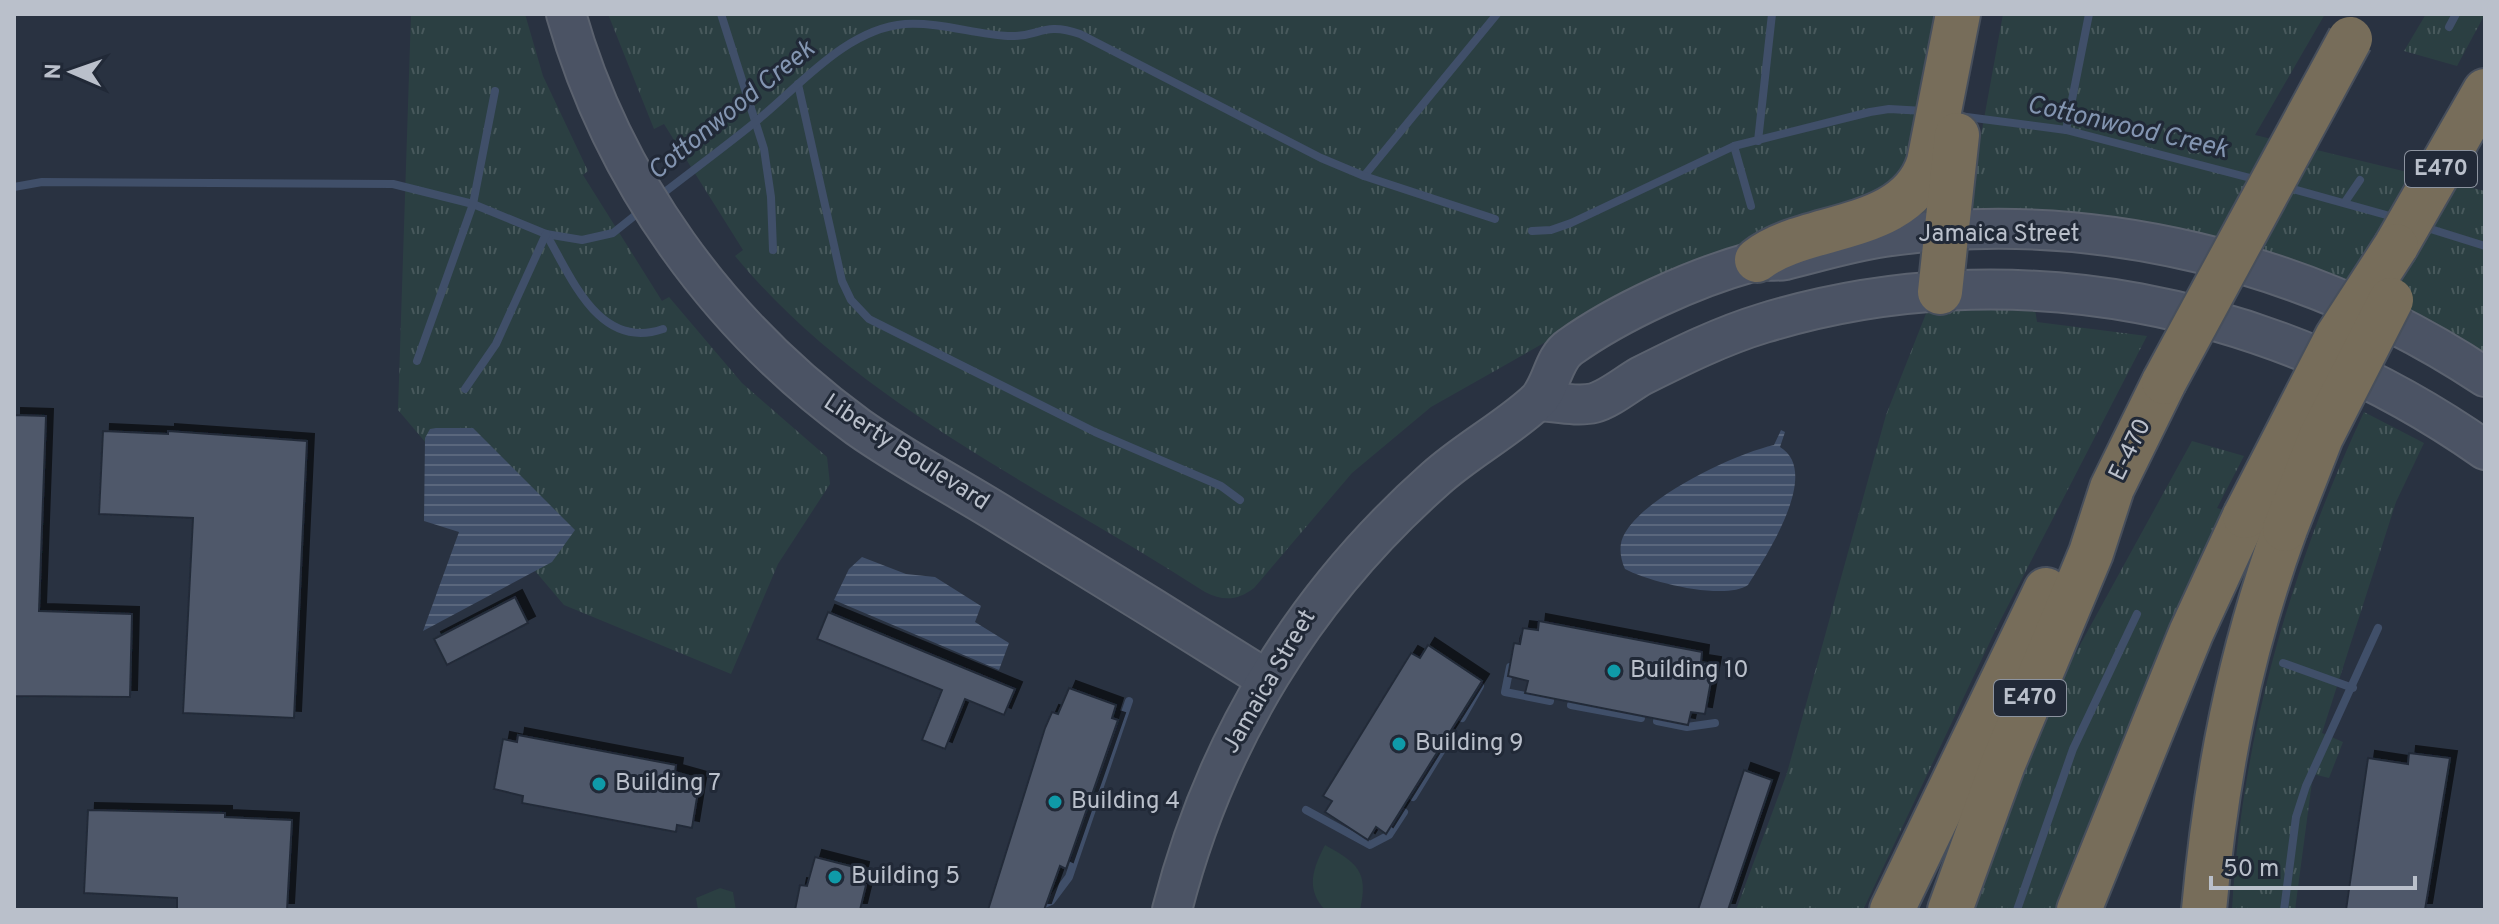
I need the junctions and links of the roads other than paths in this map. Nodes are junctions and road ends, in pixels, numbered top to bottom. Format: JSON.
{"nodes":[{"id":1,"x":566,"y":14,"type":"edge"},
{"id":2,"x":1967,"y":21,"type":"edge"},
{"id":3,"x":2358,"y":27,"type":"edge"},
{"id":4,"x":2485,"y":91,"type":"edge"},
{"id":5,"x":1939,"y":171,"type":"junction"},
{"id":6,"x":1945,"y":232,"type":"junction"},
{"id":7,"x":1757,"y":260,"type":"junction"},
{"id":8,"x":1940,"y":292,"type":"junction"},
{"id":9,"x":2485,"y":377,"type":"edge"},
{"id":10,"x":1539,"y":401,"type":"junction"},
{"id":11,"x":2485,"y":450,"type":"edge"},
{"id":12,"x":2112,"y":488,"type":"junction"},
{"id":13,"x":2265,"y":523,"type":"junction"},
{"id":14,"x":1266,"y":679,"type":"junction"},
{"id":15,"x":1172,"y":910,"type":"edge"},
{"id":16,"x":1892,"y":910,"type":"edge"},
{"id":17,"x":1950,"y":910,"type":"edge"},
{"id":18,"x":2079,"y":910,"type":"edge"},
{"id":19,"x":2204,"y":910,"type":"edge"}],
"edges":[{"from":1,"to":14,"type":"main road","name":"Liberty Boulevard"},
{"from":2,"to":5,"type":"highway"},
{"from":3,"to":12,"type":"highway","name":"E-470","number":"E470","bridge":true},
{"from":4,"to":13,"type":"highway","number":"E470","bridge":true},
{"from":5,"to":6,"type":"highway"},
{"from":5,"to":7,"type":"highway"},
{"from":6,"to":7,"type":"main road","name":"Jamaica Street"},
{"from":6,"to":8,"type":"highway"},
{"from":6,"to":9,"type":"main road","name":"Jamaica Street"},
{"from":7,"to":10,"type":"main road","name":"Jamaica Street"},
{"from":8,"to":10,"type":"main road"},
{"from":8,"to":11,"type":"main road"},
{"from":10,"to":14,"type":"main road","name":"Jamaica Street"},
{"from":12,"to":16,"type":"highway"},
{"from":12,"to":17,"type":"highway","name":"E-470","number":"E470"},
{"from":13,"to":18,"type":"highway"},
{"from":13,"to":19,"type":"highway"},
{"from":14,"to":15,"type":"main road","name":"Jamaica Street"}]}
